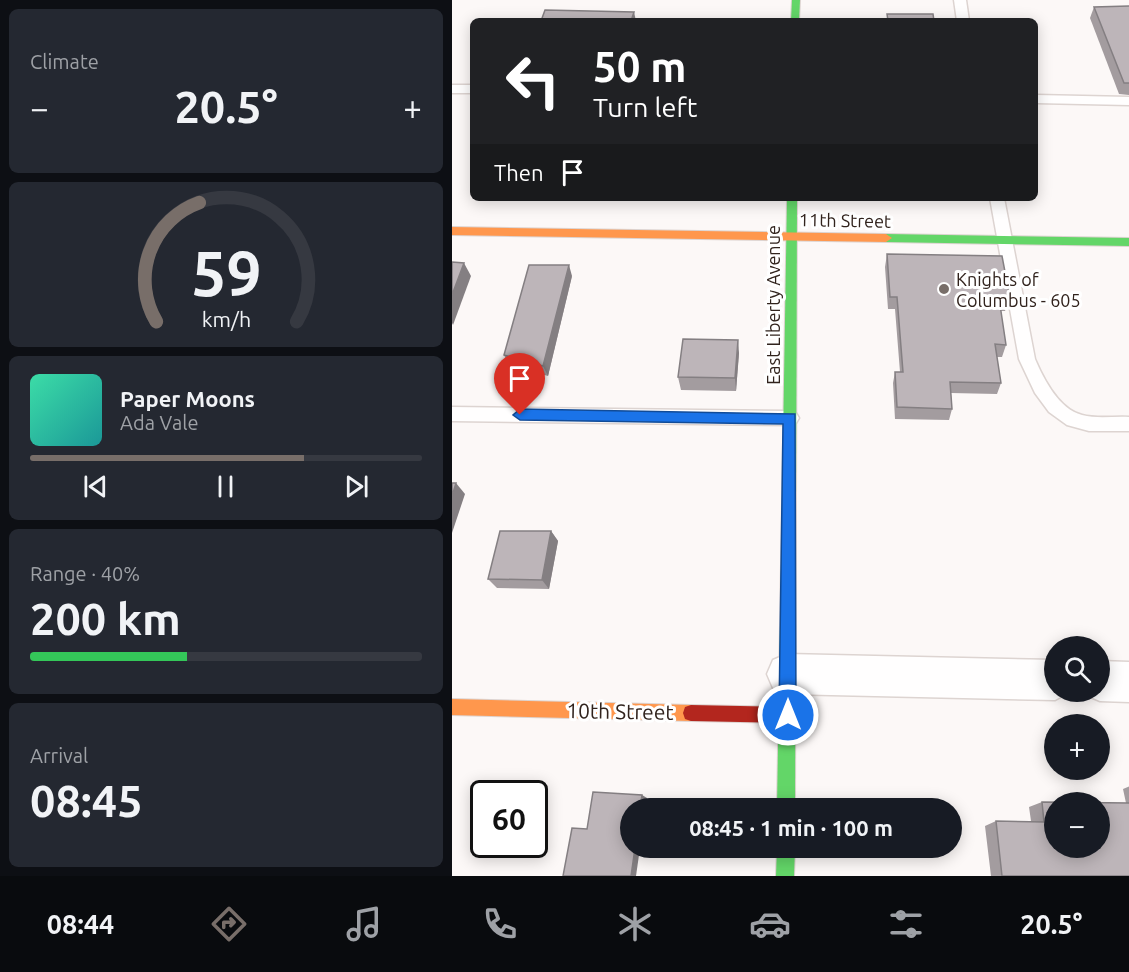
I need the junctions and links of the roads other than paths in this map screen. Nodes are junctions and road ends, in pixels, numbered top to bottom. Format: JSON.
{"nodes":[{"id":1,"x":796,"y":0,"type":"edge"},
{"id":2,"x":959,"y":0,"type":"edge"},
{"id":3,"x":795,"y":18,"type":"edge"},
{"id":4,"x":962,"y":18,"type":"edge"},
{"id":5,"x":452,"y":89,"type":"edge"},
{"id":6,"x":470,"y":89,"type":"edge"},
{"id":7,"x":1038,"y":99,"type":"edge"},
{"id":8,"x":1130,"y":101,"type":"edge"},
{"id":9,"x":792,"y":201,"type":"edge"},
{"id":10,"x":998,"y":201,"type":"edge"},
{"id":11,"x":452,"y":231,"type":"edge"},
{"id":12,"x":791,"y":238,"type":"junction"},
{"id":13,"x":1006,"y":240,"type":"junction"},
{"id":14,"x":1130,"y":242,"type":"edge"},
{"id":15,"x":452,"y":414,"type":"edge"},
{"id":16,"x":790,"y":418,"type":"junction"},
{"id":17,"x":1130,"y":424,"type":"edge"},
{"id":18,"x":788,"y":674,"type":"junction"},
{"id":19,"x":1044,"y":680,"type":"edge"},
{"id":20,"x":1110,"y":681,"type":"edge"},
{"id":21,"x":1130,"y":682,"type":"edge"},
{"id":22,"x":452,"y":707,"type":"edge"},
{"id":23,"x":788,"y":715,"type":"junction"},
{"id":24,"x":786,"y":798,"type":"edge"},
{"id":25,"x":786,"y":858,"type":"edge"},
{"id":26,"x":785,"y":876,"type":"edge"}],
"edges":[{"from":1,"to":3,"type":"street"},
{"from":2,"to":4,"type":"lane"},
{"from":5,"to":6,"type":"lane"},
{"from":7,"to":8,"type":"lane"},
{"from":9,"to":12,"type":"street","name":"East Liberty Avenue"},
{"from":10,"to":13,"type":"lane"},
{"from":11,"to":12,"type":"street","name":"11th Street"},
{"from":12,"to":13,"type":"street","name":"11th Street"},
{"from":12,"to":16,"type":"street","name":"East Liberty Avenue"},
{"from":13,"to":14,"type":"street","name":"11th Street"},
{"from":13,"to":17,"type":"lane"},
{"from":15,"to":16,"type":"lane"},
{"from":16,"to":18,"type":"street","name":"East Liberty Avenue"},
{"from":18,"to":19,"type":"street"},
{"from":18,"to":23,"type":"street","name":"East Liberty Avenue"},
{"from":20,"to":21,"type":"street"},
{"from":22,"to":23,"type":"street","name":"10th Street"},
{"from":23,"to":24,"type":"street","name":"East Liberty Avenue"},
{"from":25,"to":26,"type":"street"}]}
